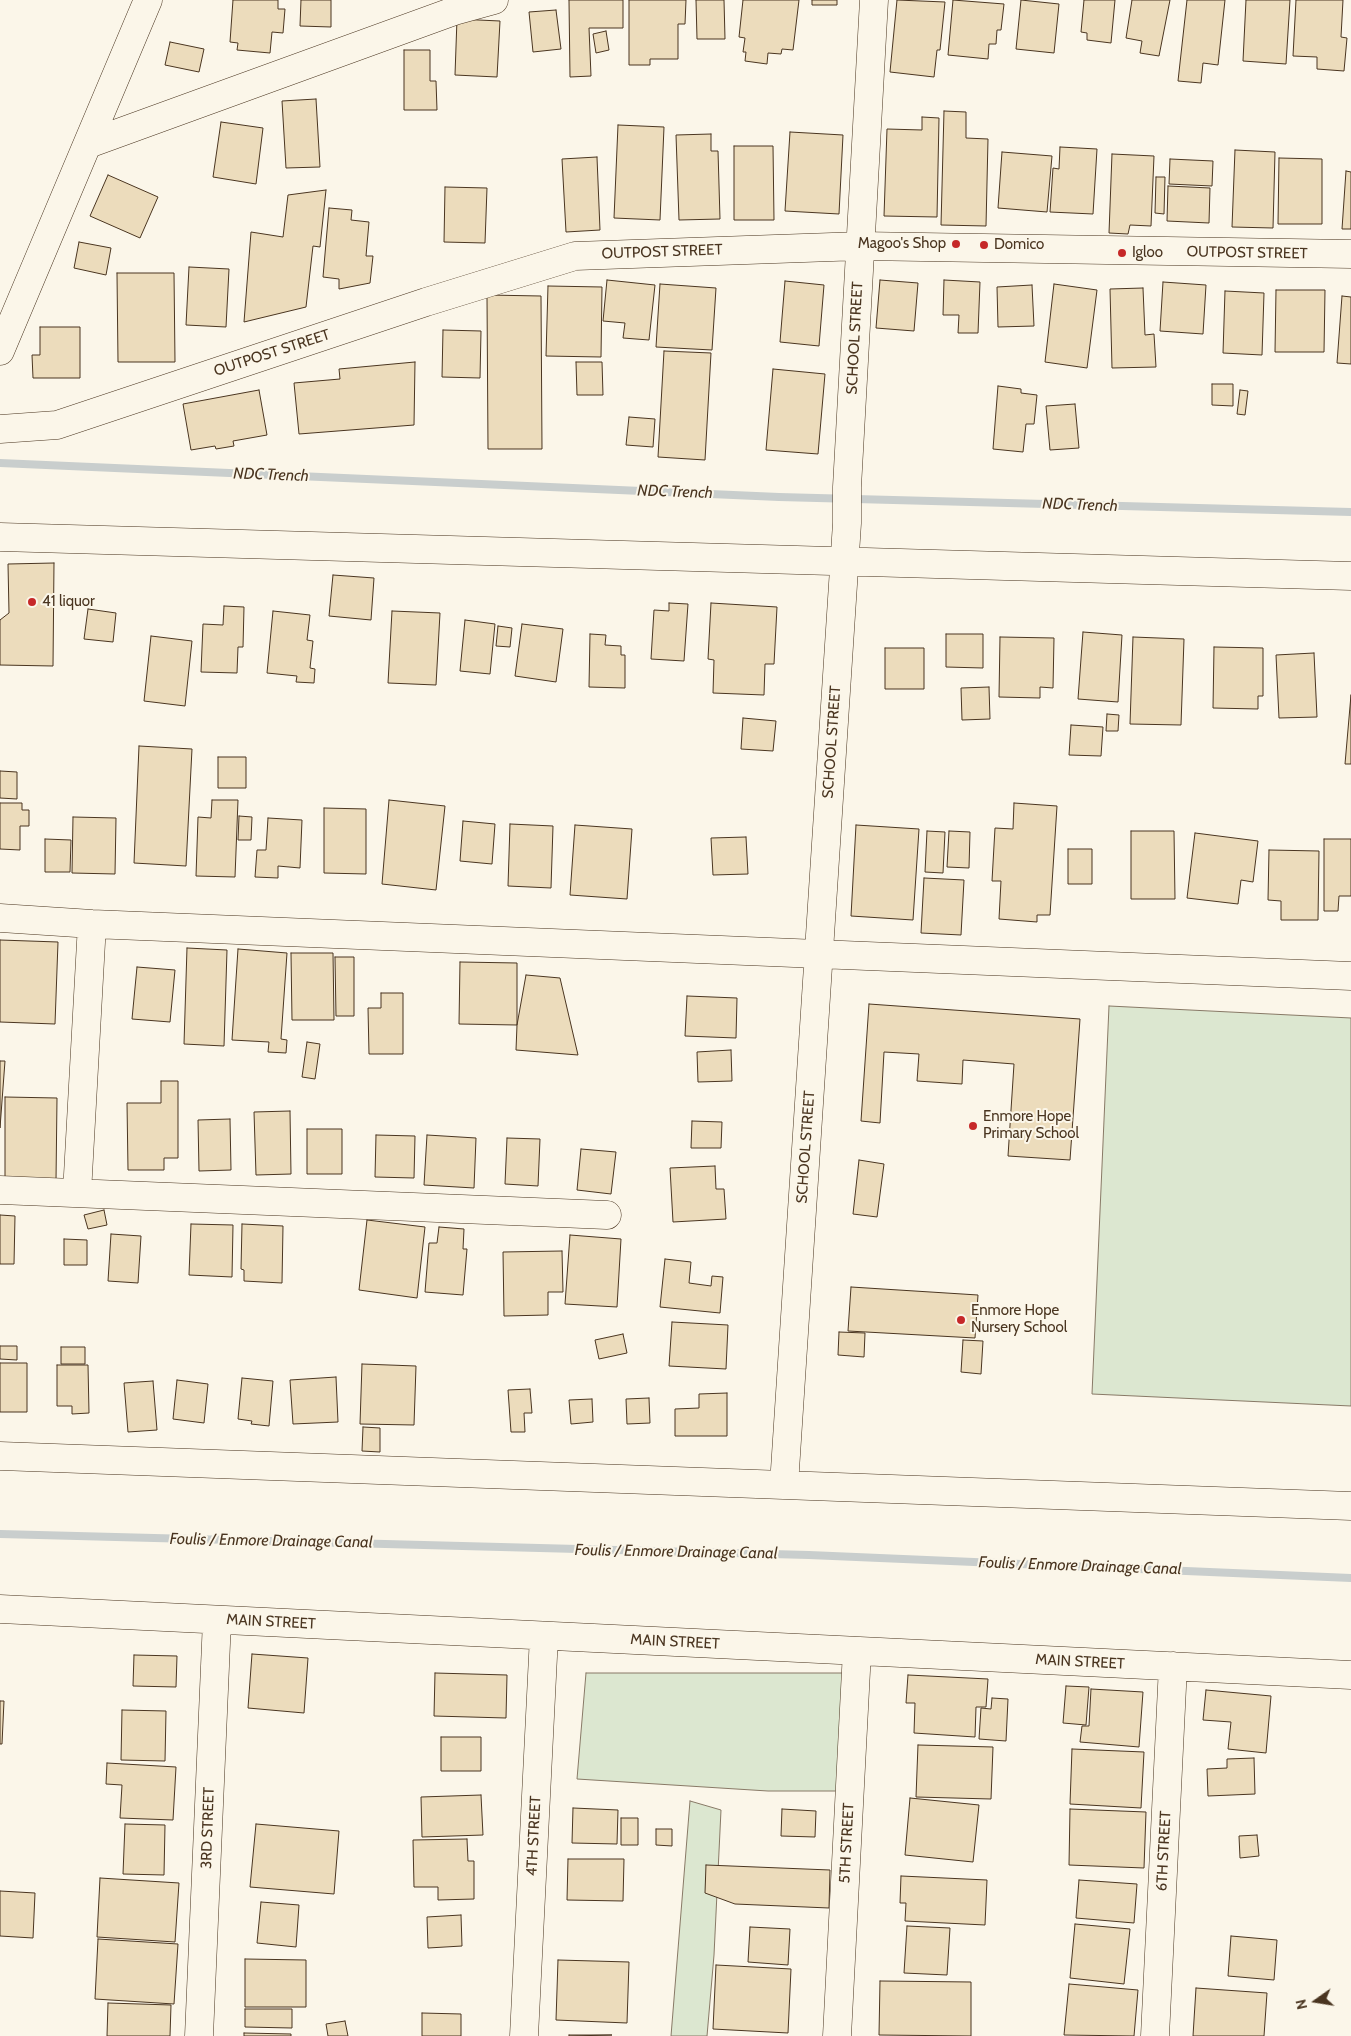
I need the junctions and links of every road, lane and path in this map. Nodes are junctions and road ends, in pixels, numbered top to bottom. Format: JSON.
{"nodes":[{"id":1,"x":148,"y":0,"type":"edge"},
{"id":2,"x":494,"y":0,"type":"edge"},
{"id":3,"x":874,"y":0,"type":"edge"},
{"id":4,"x":88,"y":144,"type":"junction"},
{"id":5,"x":861,"y":246,"type":"junction"},
{"id":6,"x":1351,"y":254,"type":"edge"},
{"id":7,"x":0,"y":350,"type":"edge"},
{"id":8,"x":0,"y":429,"type":"edge"},
{"id":9,"x":0,"y":537,"type":"edge"},
{"id":10,"x":844,"y":561,"type":"junction"},
{"id":11,"x":1351,"y":576,"type":"edge"},
{"id":12,"x":0,"y":918,"type":"edge"},
{"id":13,"x":92,"y":924,"type":"junction"},
{"id":14,"x":818,"y":954,"type":"junction"},
{"id":15,"x":1351,"y":976,"type":"edge"},
{"id":16,"x":0,"y":1190,"type":"edge"},
{"id":17,"x":78,"y":1193,"type":"junction"},
{"id":18,"x":607,"y":1216,"type":"dead end"},
{"id":19,"x":0,"y":1456,"type":"edge"},
{"id":20,"x":784,"y":1484,"type":"junction"},
{"id":21,"x":1351,"y":1506,"type":"edge"},
{"id":22,"x":0,"y":1609,"type":"edge"},
{"id":23,"x":217,"y":1620,"type":"junction"},
{"id":24,"x":544,"y":1636,"type":"junction"},
{"id":25,"x":857,"y":1651,"type":"junction"},
{"id":26,"x":1173,"y":1666,"type":"junction"},
{"id":27,"x":1351,"y":1675,"type":"edge"},
{"id":28,"x":199,"y":2036,"type":"edge"},
{"id":29,"x":524,"y":2036,"type":"edge"},
{"id":30,"x":837,"y":2036,"type":"edge"},
{"id":31,"x":1155,"y":2036,"type":"edge"}],
"edges":[{"from":1,"to":4,"type":"street"},
{"from":2,"to":4,"type":"street"},
{"from":3,"to":5,"type":"street","name":"SCHOOL STREET"},
{"from":4,"to":7,"type":"street"},
{"from":5,"to":6,"type":"street","name":"OUTPOST STREET"},
{"from":5,"to":8,"type":"street","name":"OUTPOST STREET"},
{"from":5,"to":10,"type":"street","name":"SCHOOL STREET"},
{"from":9,"to":10,"type":"street"},
{"from":10,"to":11,"type":"street"},
{"from":10,"to":14,"type":"street","name":"SCHOOL STREET"},
{"from":12,"to":13,"type":"street"},
{"from":13,"to":14,"type":"street"},
{"from":13,"to":17,"type":"street"},
{"from":14,"to":15,"type":"street"},
{"from":14,"to":20,"type":"street","name":"SCHOOL STREET"},
{"from":16,"to":17,"type":"street"},
{"from":17,"to":18,"type":"street"},
{"from":19,"to":20,"type":"street"},
{"from":20,"to":21,"type":"street"},
{"from":22,"to":23,"type":"street","name":"MAIN STREET"},
{"from":23,"to":24,"type":"street","name":"MAIN STREET"},
{"from":23,"to":28,"type":"street","name":"3RD STREET"},
{"from":24,"to":25,"type":"street","name":"MAIN STREET"},
{"from":24,"to":29,"type":"street","name":"4TH STREET"},
{"from":25,"to":26,"type":"street","name":"MAIN STREET"},
{"from":25,"to":30,"type":"street","name":"5TH STREET"},
{"from":26,"to":27,"type":"street","name":"MAIN STREET"},
{"from":26,"to":31,"type":"street","name":"6TH STREET"}]}
